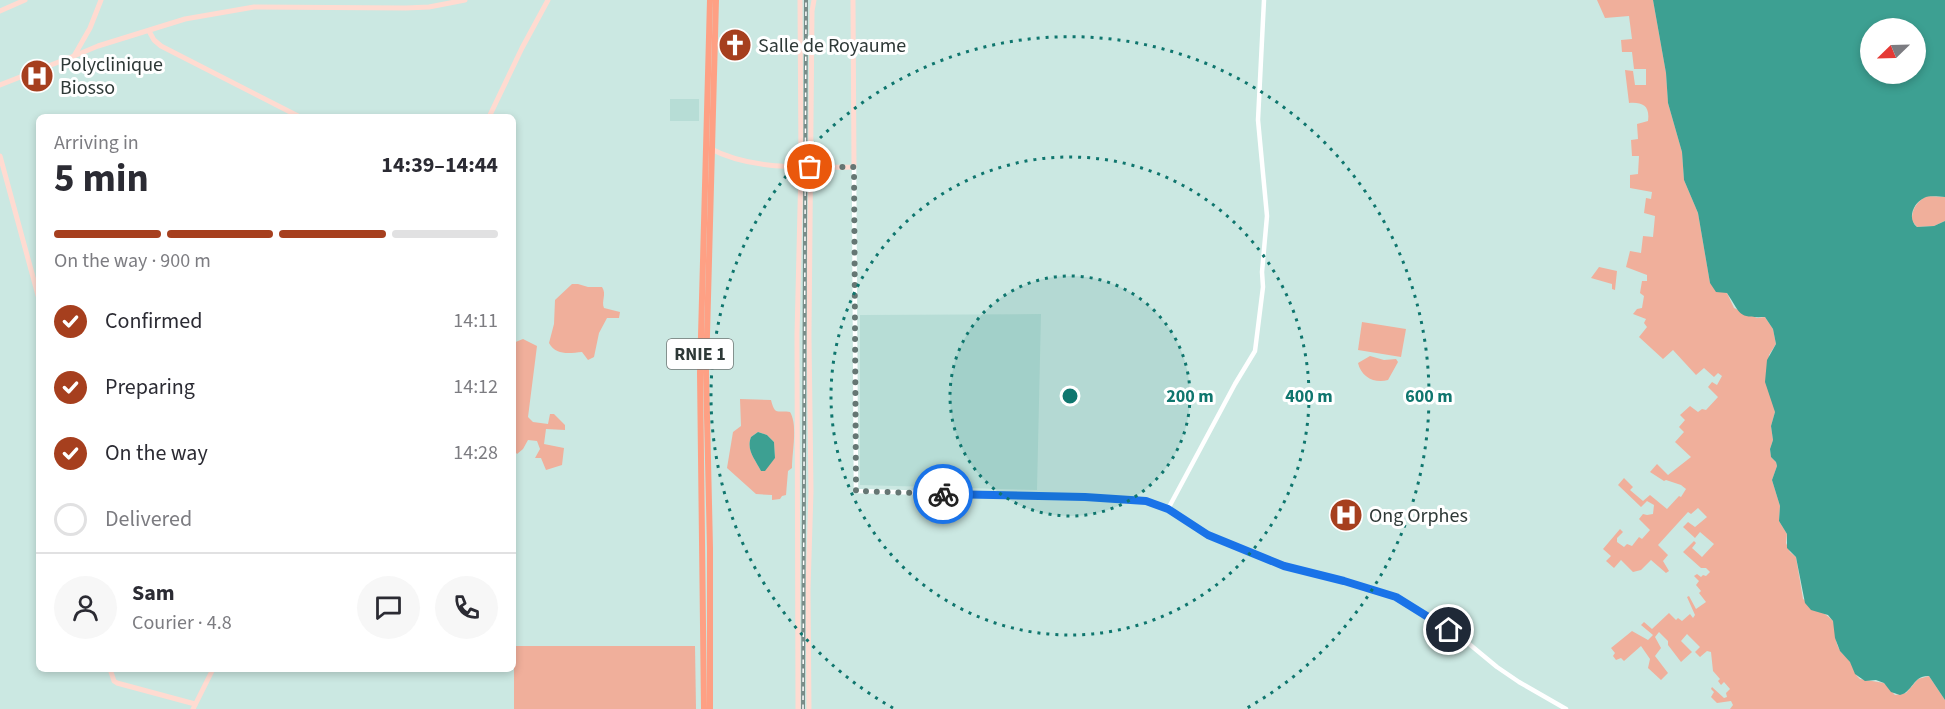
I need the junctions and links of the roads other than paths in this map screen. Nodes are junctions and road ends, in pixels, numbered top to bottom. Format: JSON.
{"nodes":[{"id":1,"x":25,"y":0,"type":"edge"},
{"id":2,"x":100,"y":0,"type":"edge"},
{"id":3,"x":465,"y":0,"type":"edge"},
{"id":4,"x":548,"y":0,"type":"edge"},
{"id":5,"x":710,"y":0,"type":"edge"},
{"id":6,"x":716,"y":0,"type":"edge"},
{"id":7,"x":801,"y":0,"type":"edge"},
{"id":8,"x":814,"y":0,"type":"edge"},
{"id":9,"x":853,"y":0,"type":"edge"},
{"id":10,"x":1264,"y":0,"type":"edge"},
{"id":11,"x":0,"y":11,"type":"edge"},
{"id":12,"x":149,"y":31,"type":"junction"},
{"id":13,"x":74,"y":56,"type":"junction"},
{"id":14,"x":0,"y":86,"type":"edge"},
{"id":15,"x":294,"y":114,"type":"edge"},
{"id":16,"x":490,"y":114,"type":"edge"},
{"id":17,"x":710,"y":148,"type":"junction"},
{"id":18,"x":0,"y":156,"type":"edge"},
{"id":19,"x":801,"y":167,"type":"junction"},
{"id":20,"x":810,"y":167,"type":"junction"},
{"id":21,"x":854,"y":167,"type":"junction"},
{"id":22,"x":36,"y":287,"type":"edge"},
{"id":23,"x":1168,"y":509,"type":"junction"},
{"id":24,"x":111,"y":672,"type":"edge"},
{"id":25,"x":212,"y":672,"type":"edge"},
{"id":26,"x":194,"y":707,"type":"edge"},
{"id":27,"x":704,"y":709,"type":"edge"},
{"id":28,"x":710,"y":709,"type":"edge"},
{"id":29,"x":798,"y":709,"type":"edge"},
{"id":30,"x":809,"y":709,"type":"edge"},
{"id":31,"x":1566,"y":709,"type":"edge"}],
"edges":[{"from":1,"to":11,"type":"main road"},
{"from":2,"to":13,"type":"main road"},
{"from":3,"to":12,"type":"main road"},
{"from":4,"to":16,"type":"main road"},
{"from":5,"to":17,"type":"highway","number":"RNIE 1"},
{"from":6,"to":17,"type":"highway","number":"RNIE 1"},
{"from":7,"to":19,"type":"main road"},
{"from":8,"to":20,"type":"main road"},
{"from":9,"to":21,"type":"main road"},
{"from":10,"to":23,"type":"street"},
{"from":12,"to":13,"type":"main road"},
{"from":12,"to":15,"type":"main road"},
{"from":13,"to":14,"type":"main road"},
{"from":17,"to":19,"type":"main road"},
{"from":17,"to":27,"type":"highway","number":"RNIE 1"},
{"from":17,"to":28,"type":"highway","number":"RNIE 1"},
{"from":18,"to":22,"type":"main road"},
{"from":19,"to":20,"type":"main road"},
{"from":19,"to":29,"type":"main road"},
{"from":20,"to":21,"type":"main road"},
{"from":20,"to":30,"type":"main road"},
{"from":21,"to":23,"type":"street"},
{"from":23,"to":31,"type":"street"},
{"from":24,"to":26,"type":"main road"},
{"from":25,"to":26,"type":"main road"}]}
